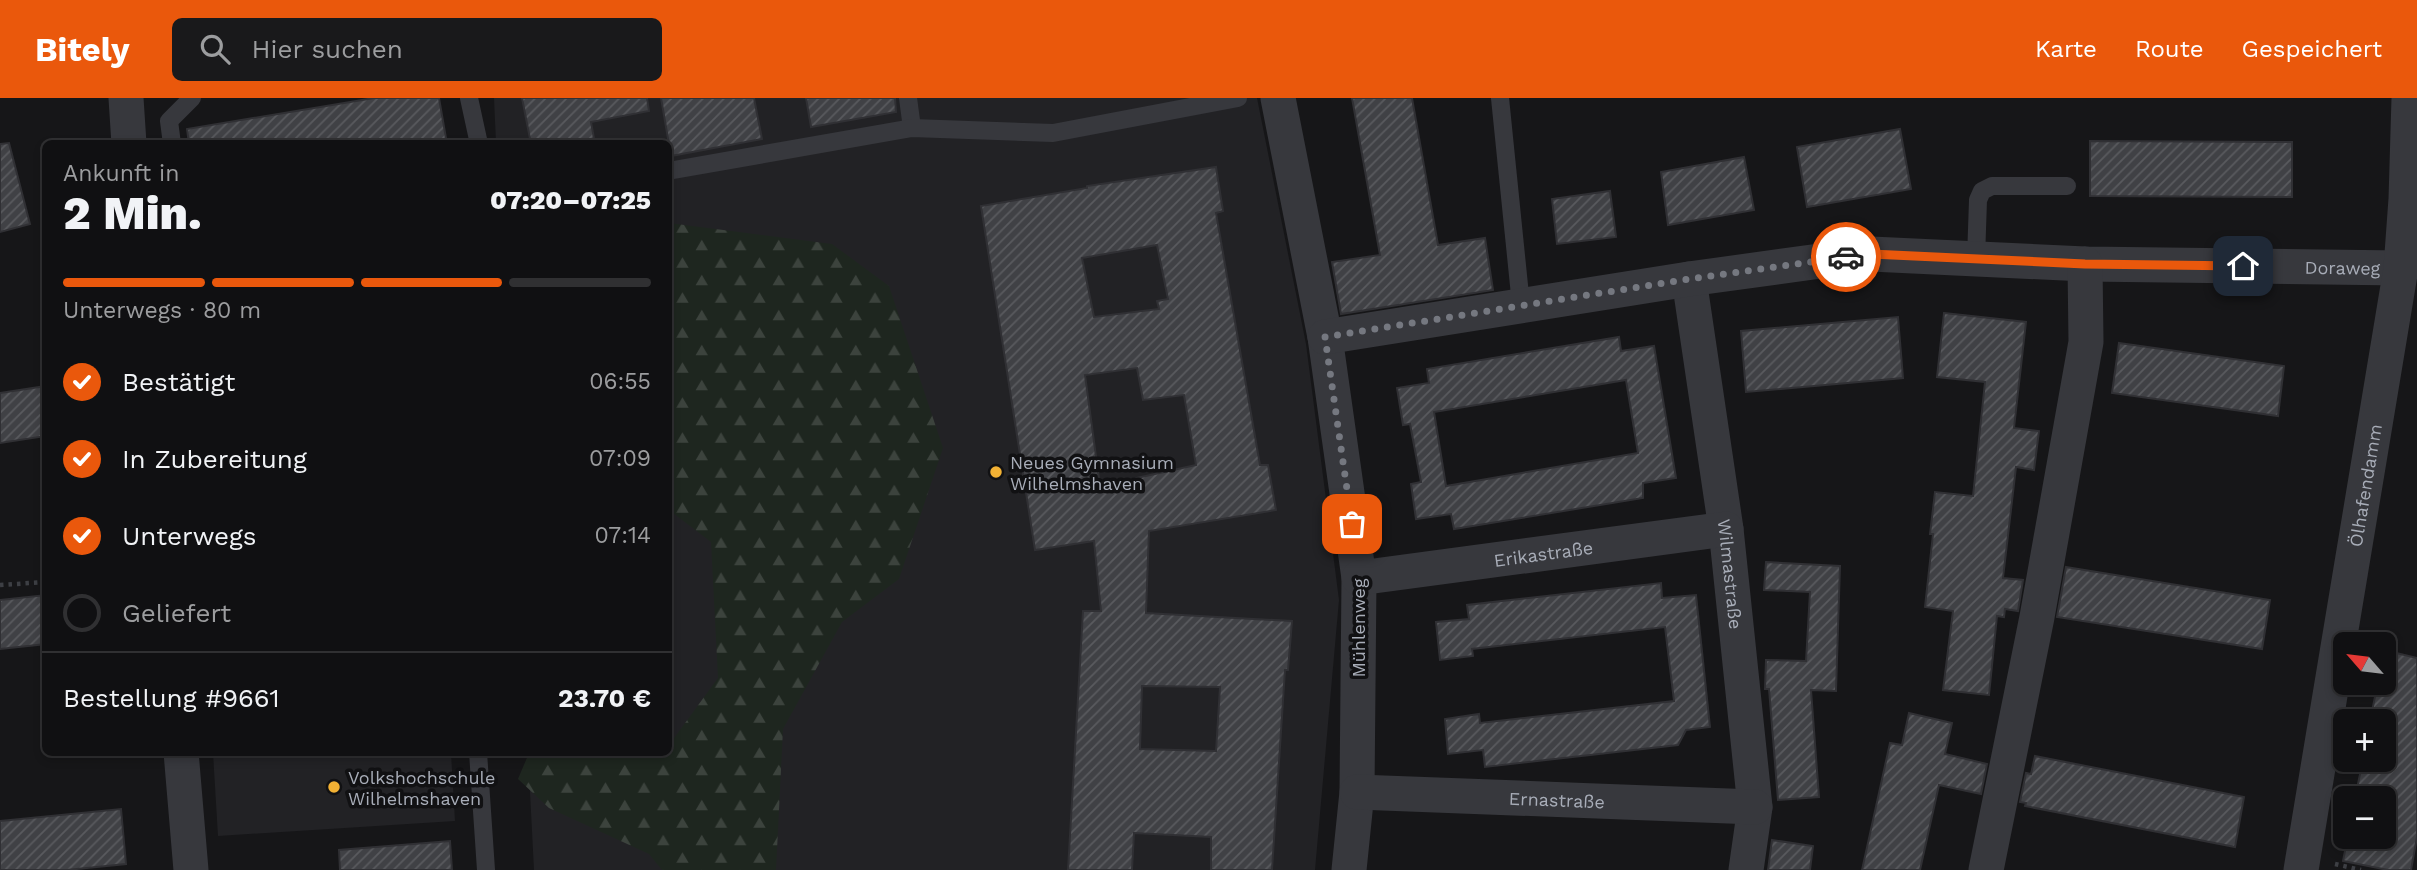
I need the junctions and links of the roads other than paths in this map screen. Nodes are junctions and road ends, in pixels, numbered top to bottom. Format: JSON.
{"nodes":[{"id":1,"x":126,"y":98,"type":"edge"},
{"id":2,"x":192,"y":98,"type":"edge"},
{"id":3,"x":469,"y":98,"type":"edge"},
{"id":4,"x":908,"y":98,"type":"edge"},
{"id":5,"x":1238,"y":98,"type":"edge"},
{"id":6,"x":1278,"y":98,"type":"edge"},
{"id":7,"x":1500,"y":98,"type":"edge"},
{"id":8,"x":2409,"y":98,"type":"edge"},
{"id":9,"x":912,"y":128,"type":"junction"},
{"id":10,"x":129,"y":140,"type":"edge"},
{"id":11,"x":171,"y":140,"type":"edge"},
{"id":12,"x":478,"y":140,"type":"edge"},
{"id":13,"x":672,"y":170,"type":"edge"},
{"id":14,"x":2067,"y":186,"type":"dead end"},
{"id":15,"x":1976,"y":259,"type":"junction"},
{"id":16,"x":2085,"y":264,"type":"junction"},
{"id":17,"x":2401,"y":268,"type":"junction"},
{"id":18,"x":1689,"y":279,"type":"junction"},
{"id":19,"x":1521,"y":305,"type":"junction"},
{"id":20,"x":1325,"y":337,"type":"junction"},
{"id":21,"x":1726,"y":529,"type":"junction"},
{"id":22,"x":1359,"y":578,"type":"junction"},
{"id":23,"x":181,"y":756,"type":"edge"},
{"id":24,"x":478,"y":756,"type":"edge"},
{"id":25,"x":1357,"y":792,"type":"junction"},
{"id":26,"x":1755,"y":807,"type":"junction"},
{"id":27,"x":191,"y":870,"type":"edge"},
{"id":28,"x":486,"y":870,"type":"edge"},
{"id":29,"x":1349,"y":870,"type":"edge"},
{"id":30,"x":1746,"y":870,"type":"edge"},
{"id":31,"x":1986,"y":870,"type":"edge"},
{"id":32,"x":2301,"y":870,"type":"edge"}],
"edges":[{"from":1,"to":10,"type":"street"},
{"from":2,"to":11,"type":"lane"},
{"from":3,"to":12,"type":"lane"},
{"from":4,"to":9,"type":"lane"},
{"from":5,"to":9,"type":"lane"},
{"from":6,"to":20,"type":"street","name":"Mühlenweg"},
{"from":7,"to":19,"type":"lane"},
{"from":8,"to":17,"type":"street","name":"Ölhafendamm"},
{"from":9,"to":13,"type":"lane"},
{"from":14,"to":15,"type":"lane"},
{"from":15,"to":16,"type":"street","name":"Doraweg"},
{"from":15,"to":18,"type":"street","name":"Doraweg"},
{"from":16,"to":17,"type":"street","name":"Doraweg"},
{"from":16,"to":31,"type":"street"},
{"from":17,"to":32,"type":"street","name":"Ölhafendamm"},
{"from":18,"to":19,"type":"street","name":"Doraweg"},
{"from":18,"to":21,"type":"street","name":"Wilmastraße"},
{"from":19,"to":20,"type":"street","name":"Doraweg"},
{"from":20,"to":22,"type":"street","name":"Mühlenweg"},
{"from":21,"to":22,"type":"street","name":"Erikastraße"},
{"from":21,"to":26,"type":"street","name":"Wilmastraße"},
{"from":22,"to":25,"type":"street","name":"Mühlenweg"},
{"from":23,"to":27,"type":"street"},
{"from":24,"to":28,"type":"lane"},
{"from":25,"to":26,"type":"street","name":"Ernastraße"},
{"from":25,"to":29,"type":"street","name":"Mühlenweg"},
{"from":26,"to":30,"type":"street","name":"Wilmastraße"}]}
